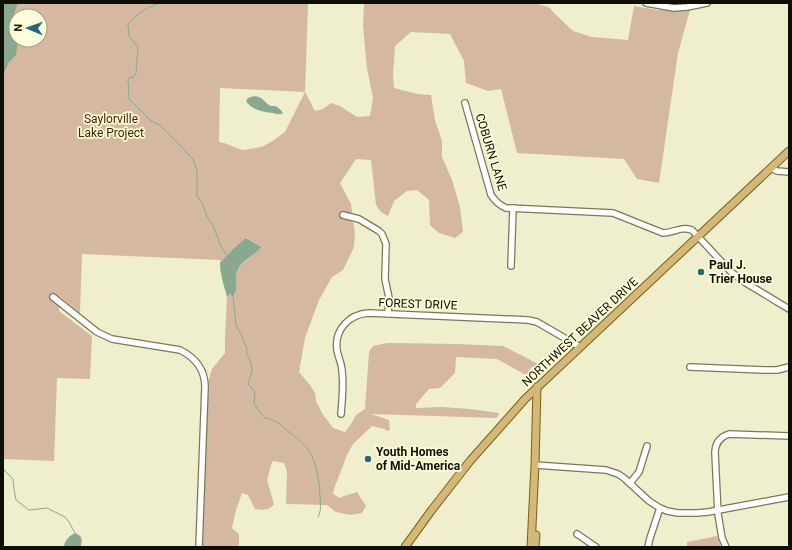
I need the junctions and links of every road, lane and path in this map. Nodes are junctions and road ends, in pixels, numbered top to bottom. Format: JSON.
{"nodes":[{"id":1,"x":646,"y":3,"type":"edge"},
{"id":2,"x":707,"y":3,"type":"edge"},
{"id":3,"x":465,"y":103,"type":"dead end"},
{"id":4,"x":789,"y":151,"type":"edge"},
{"id":5,"x":771,"y":168,"type":"junction"},
{"id":6,"x":789,"y":172,"type":"edge"},
{"id":7,"x":513,"y":208,"type":"junction"},
{"id":8,"x":343,"y":215,"type":"dead end"},
{"id":9,"x":698,"y":236,"type":"junction"},
{"id":10,"x":511,"y":266,"type":"dead end"},
{"id":11,"x":53,"y":297,"type":"dead end"},
{"id":12,"x":789,"y":309,"type":"edge"},
{"id":13,"x":388,"y":314,"type":"junction"},
{"id":14,"x":580,"y":347,"type":"junction"},
{"id":15,"x":690,"y":367,"type":"dead end"},
{"id":16,"x":789,"y":367,"type":"edge"},
{"id":17,"x":537,"y":387,"type":"junction"},
{"id":18,"x":341,"y":414,"type":"dead end"},
{"id":19,"x":789,"y":436,"type":"edge"},
{"id":20,"x":647,"y":446,"type":"dead end"},
{"id":21,"x":535,"y":465,"type":"junction"},
{"id":22,"x":630,"y":483,"type":"junction"},
{"id":23,"x":789,"y":497,"type":"edge"},
{"id":24,"x":660,"y":508,"type":"junction"},
{"id":25,"x":718,"y":509,"type":"junction"},
{"id":26,"x":577,"y":534,"type":"dead end"},
{"id":27,"x":199,"y":547,"type":"edge"},
{"id":28,"x":405,"y":547,"type":"edge"},
{"id":29,"x":530,"y":547,"type":"edge"},
{"id":30,"x":536,"y":547,"type":"edge"},
{"id":31,"x":596,"y":547,"type":"edge"},
{"id":32,"x":648,"y":547,"type":"edge"},
{"id":33,"x":726,"y":547,"type":"edge"}],
"edges":[{"from":1,"to":2,"type":"street"},
{"from":3,"to":7,"type":"street","name":"COBURN LANE"},
{"from":4,"to":5,"type":"main road","name":"NORTHWEST BEAVER DRIVE"},
{"from":5,"to":6,"type":"street"},
{"from":5,"to":9,"type":"main road","name":"NORTHWEST BEAVER DRIVE"},
{"from":7,"to":9,"type":"street","name":"COBURN LANE"},
{"from":7,"to":10,"type":"street"},
{"from":8,"to":13,"type":"street"},
{"from":9,"to":12,"type":"street"},
{"from":9,"to":14,"type":"main road","name":"NORTHWEST BEAVER DRIVE"},
{"from":11,"to":27,"type":"street"},
{"from":13,"to":14,"type":"street","name":"FOREST DRIVE"},
{"from":13,"to":18,"type":"street","name":"FOREST DRIVE"},
{"from":14,"to":17,"type":"main road","name":"NORTHWEST BEAVER DRIVE"},
{"from":15,"to":16,"type":"street"},
{"from":17,"to":21,"type":"main road"},
{"from":17,"to":28,"type":"main road","name":"NORTHWEST BEAVER DRIVE"},
{"from":19,"to":25,"type":"street"},
{"from":20,"to":22,"type":"street"},
{"from":21,"to":22,"type":"street"},
{"from":21,"to":29,"type":"main road"},
{"from":21,"to":30,"type":"main road"},
{"from":22,"to":24,"type":"street"},
{"from":23,"to":25,"type":"street"},
{"from":24,"to":25,"type":"street"},
{"from":24,"to":32,"type":"street"},
{"from":25,"to":33,"type":"street"},
{"from":26,"to":31,"type":"street"}]}
